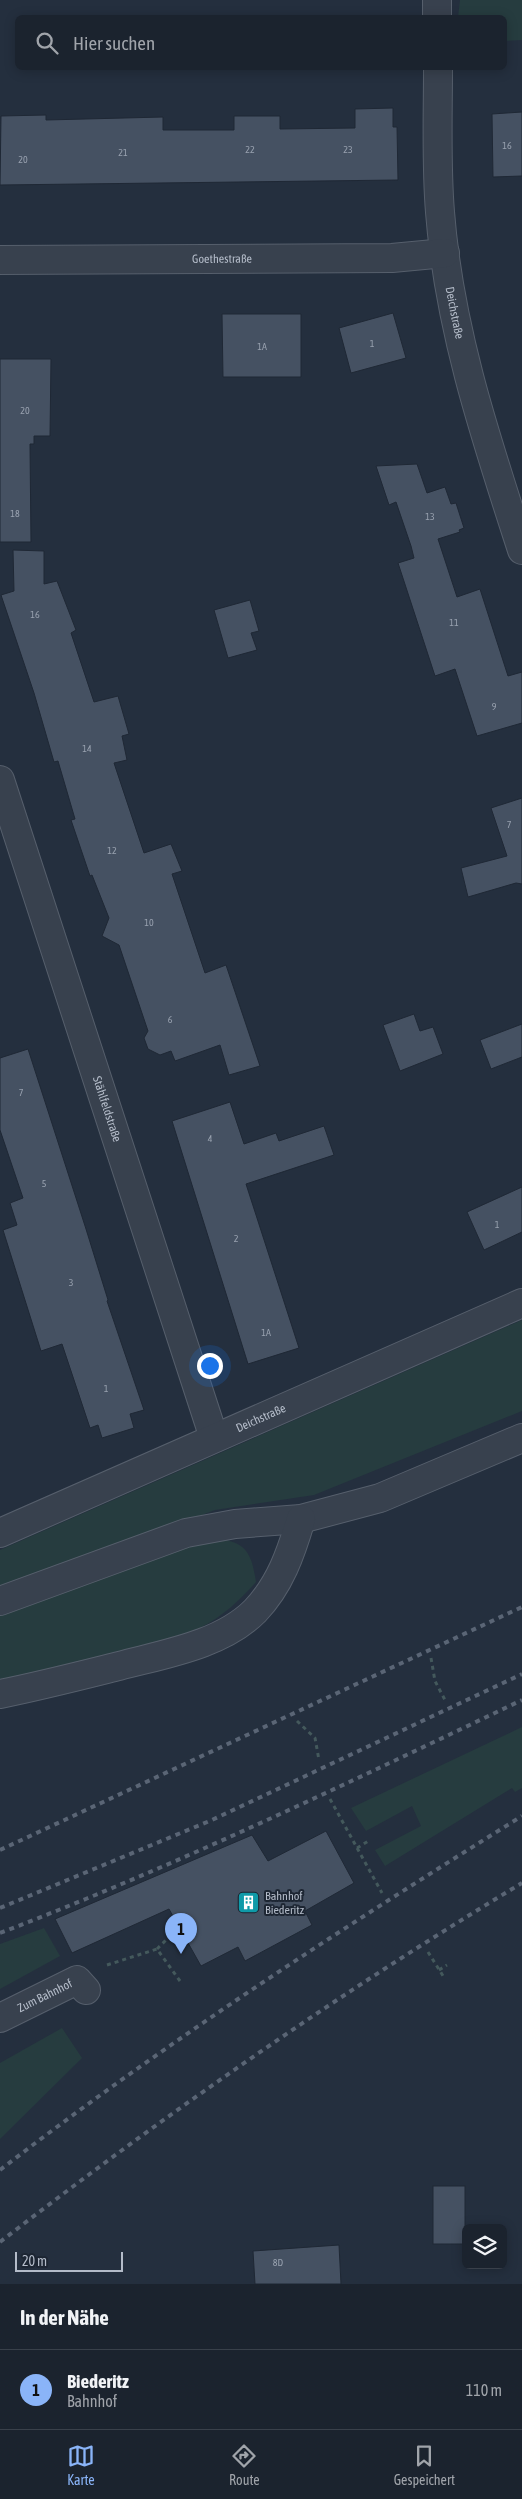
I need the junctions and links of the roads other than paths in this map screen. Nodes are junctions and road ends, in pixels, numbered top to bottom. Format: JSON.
{"nodes":[{"id":1,"x":437,"y":0,"type":"edge"},
{"id":2,"x":437,"y":15,"type":"edge"},
{"id":3,"x":438,"y":70,"type":"edge"},
{"id":4,"x":445,"y":253,"type":"junction"},
{"id":5,"x":0,"y":260,"type":"edge"},
{"id":6,"x":522,"y":550,"type":"edge"},
{"id":7,"x":0,"y":780,"type":"edge"},
{"id":8,"x":522,"y":1303,"type":"edge"},
{"id":9,"x":214,"y":1438,"type":"junction"},
{"id":10,"x":522,"y":1438,"type":"edge"},
{"id":11,"x":300,"y":1519,"type":"junction"},
{"id":12,"x":0,"y":1532,"type":"edge"},
{"id":13,"x":0,"y":1601,"type":"edge"},
{"id":14,"x":0,"y":1694,"type":"edge"},
{"id":15,"x":82,"y":1984,"type":"road end"},
{"id":16,"x":0,"y":2018,"type":"edge"}],
"edges":[{"from":1,"to":2,"type":"street"},
{"from":3,"to":4,"type":"street","name":"Deichstraße"},
{"from":4,"to":5,"type":"street","name":"Goethestraße"},
{"from":4,"to":6,"type":"street","name":"Deichstraße"},
{"from":7,"to":9,"type":"street","name":"Stählfeldstraße"},
{"from":8,"to":9,"type":"street","name":"Deichstraße"},
{"from":9,"to":12,"type":"street","name":"Deichstraße"},
{"from":10,"to":11,"type":"street"},
{"from":11,"to":13,"type":"street"},
{"from":11,"to":14,"type":"street"},
{"from":15,"to":16,"type":"street","name":"Zum Bahnhof"}]}
